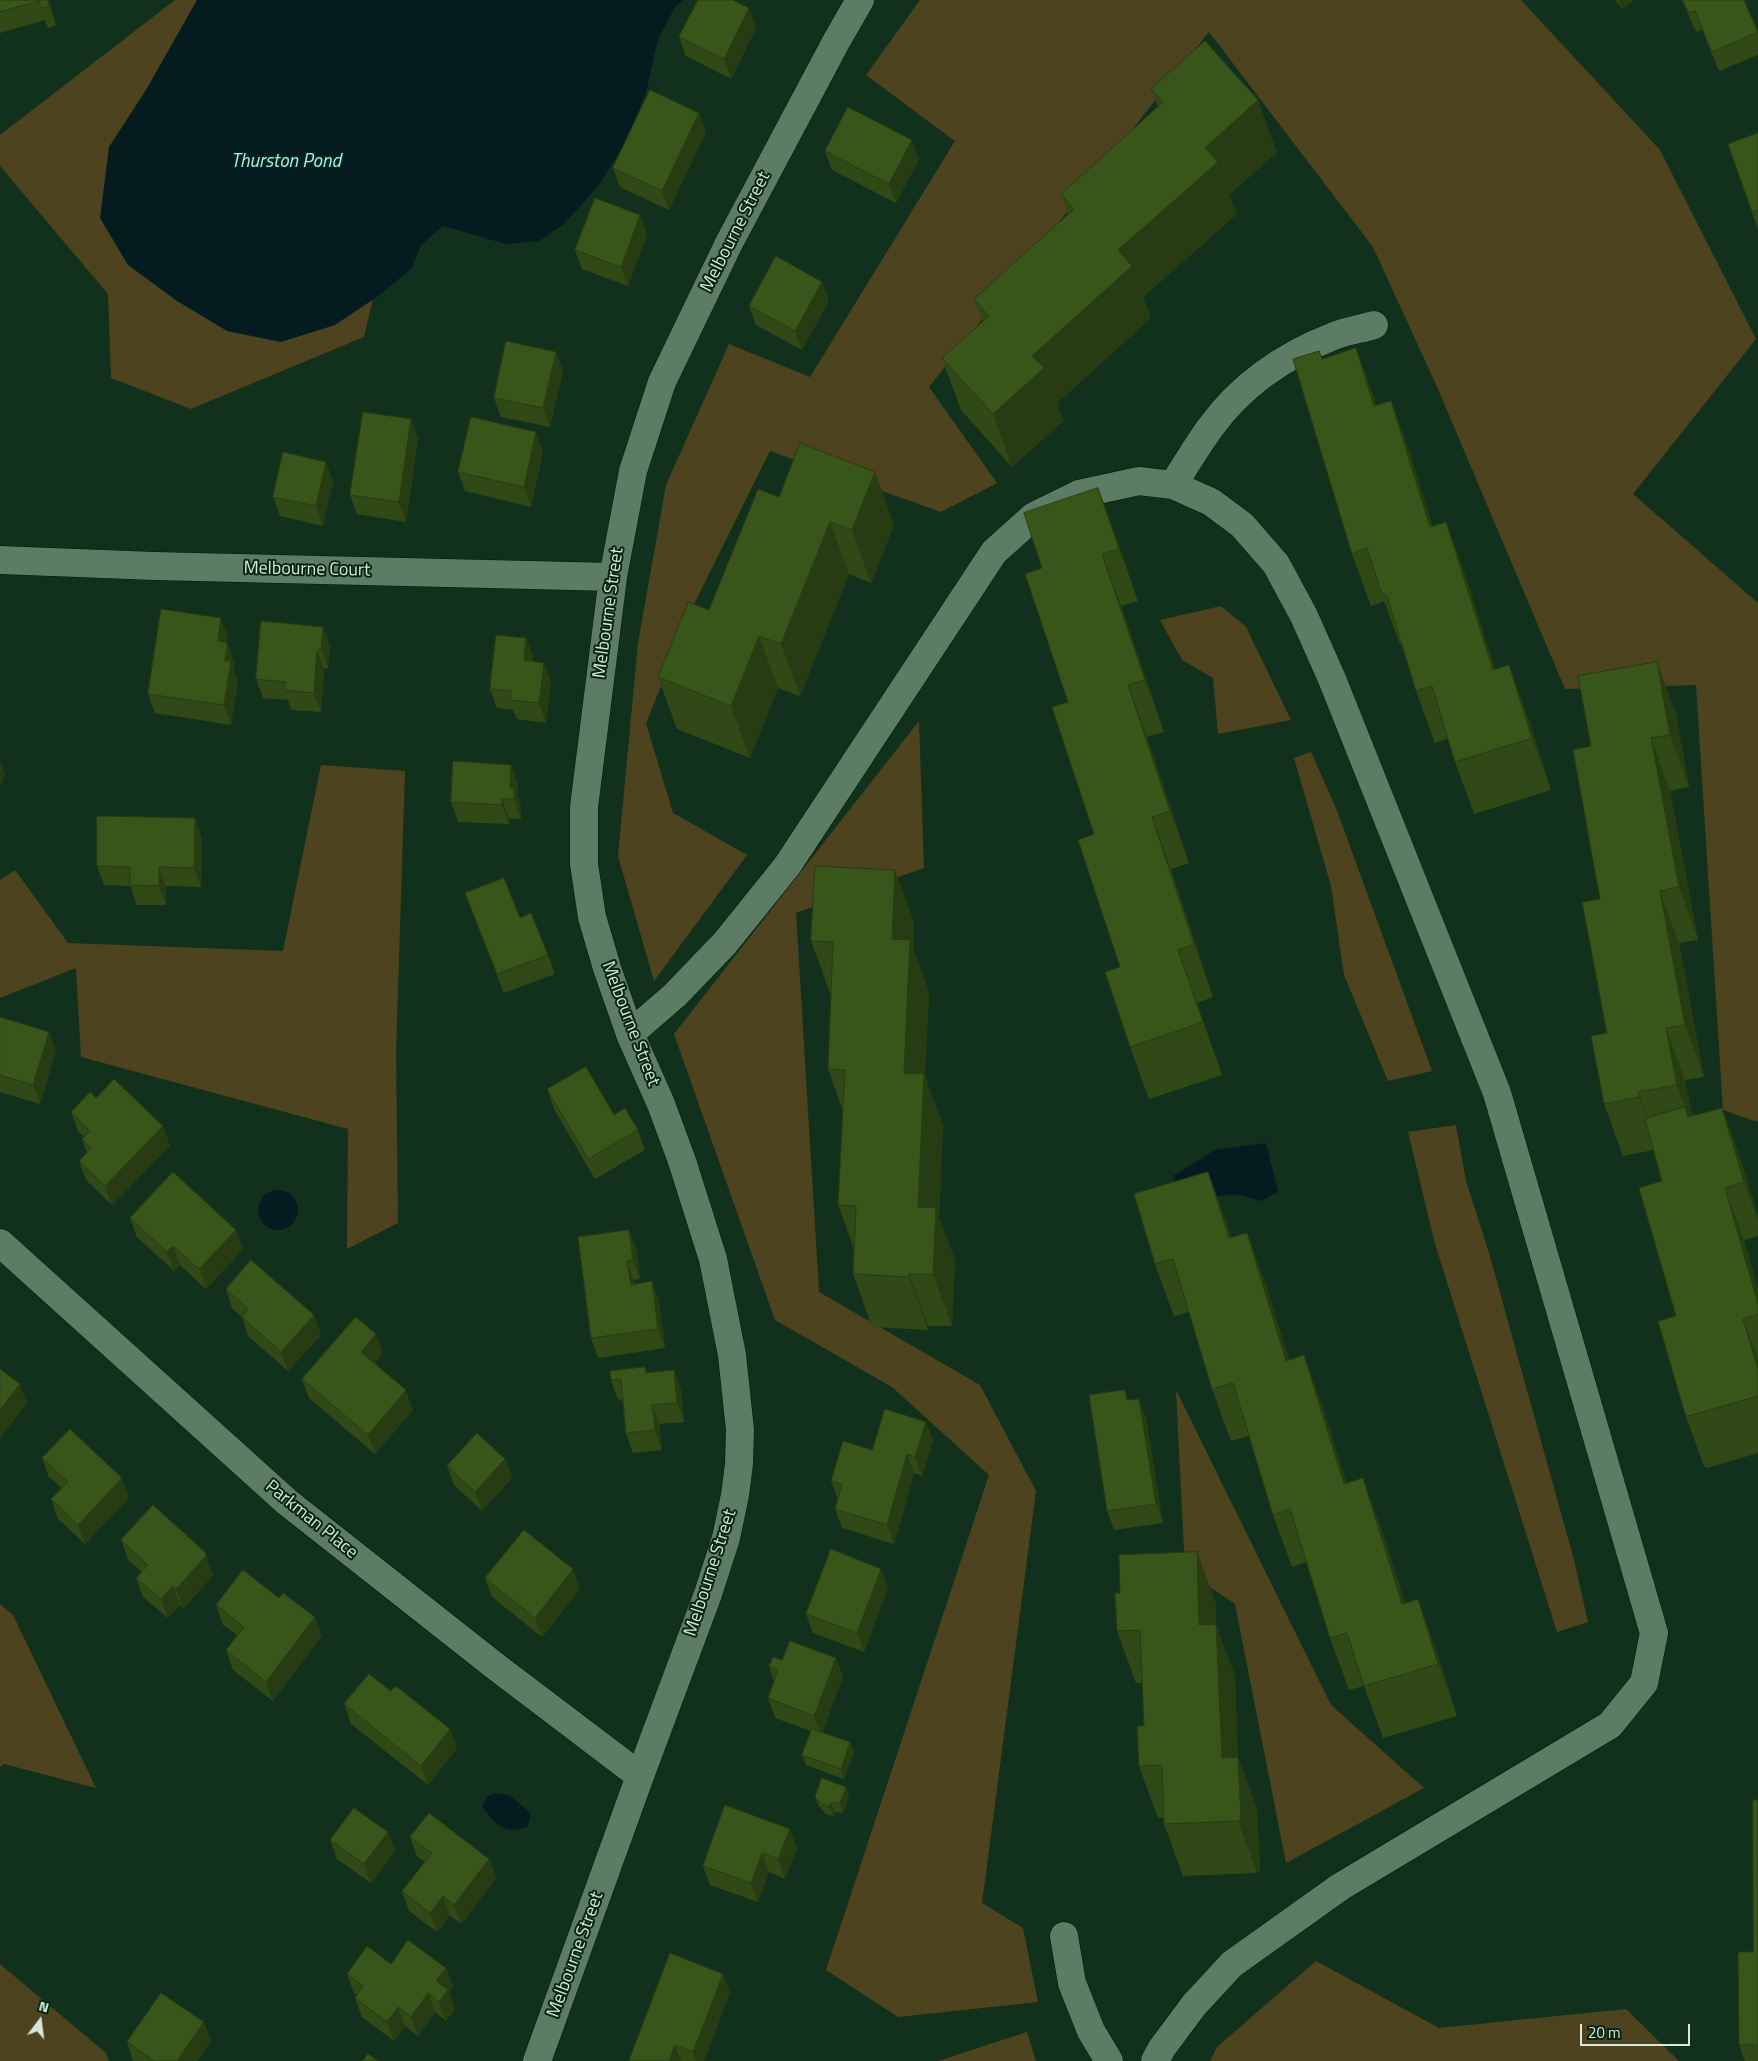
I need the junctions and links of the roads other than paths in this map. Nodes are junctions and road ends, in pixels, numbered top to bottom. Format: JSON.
{"nodes":[{"id":1,"x":860,"y":0,"type":"edge"},
{"id":2,"x":1374,"y":325,"type":"dead end"},
{"id":3,"x":1173,"y":485,"type":"junction"},
{"id":4,"x":0,"y":560,"type":"edge"},
{"id":5,"x":613,"y":577,"type":"junction"},
{"id":6,"x":630,"y":1034,"type":"junction"},
{"id":7,"x":0,"y":1243,"type":"edge"},
{"id":8,"x":640,"y":1776,"type":"junction"},
{"id":9,"x":1064,"y":1936,"type":"dead end"},
{"id":10,"x":537,"y":2061,"type":"edge"},
{"id":11,"x":1108,"y":2061,"type":"edge"},
{"id":12,"x":1155,"y":2061,"type":"edge"}],
"edges":[{"from":1,"to":5,"type":"street","name":"Melbourne Street"},
{"from":2,"to":3,"type":"street"},
{"from":3,"to":6,"type":"street"},
{"from":3,"to":12,"type":"street"},
{"from":4,"to":5,"type":"street","name":"Melbourne Court"},
{"from":5,"to":6,"type":"street","name":"Melbourne Street"},
{"from":6,"to":8,"type":"street","name":"Melbourne Street"},
{"from":7,"to":8,"type":"street","name":"Parkman Place"},
{"from":8,"to":10,"type":"street","name":"Melbourne Street"},
{"from":9,"to":11,"type":"street"}]}
